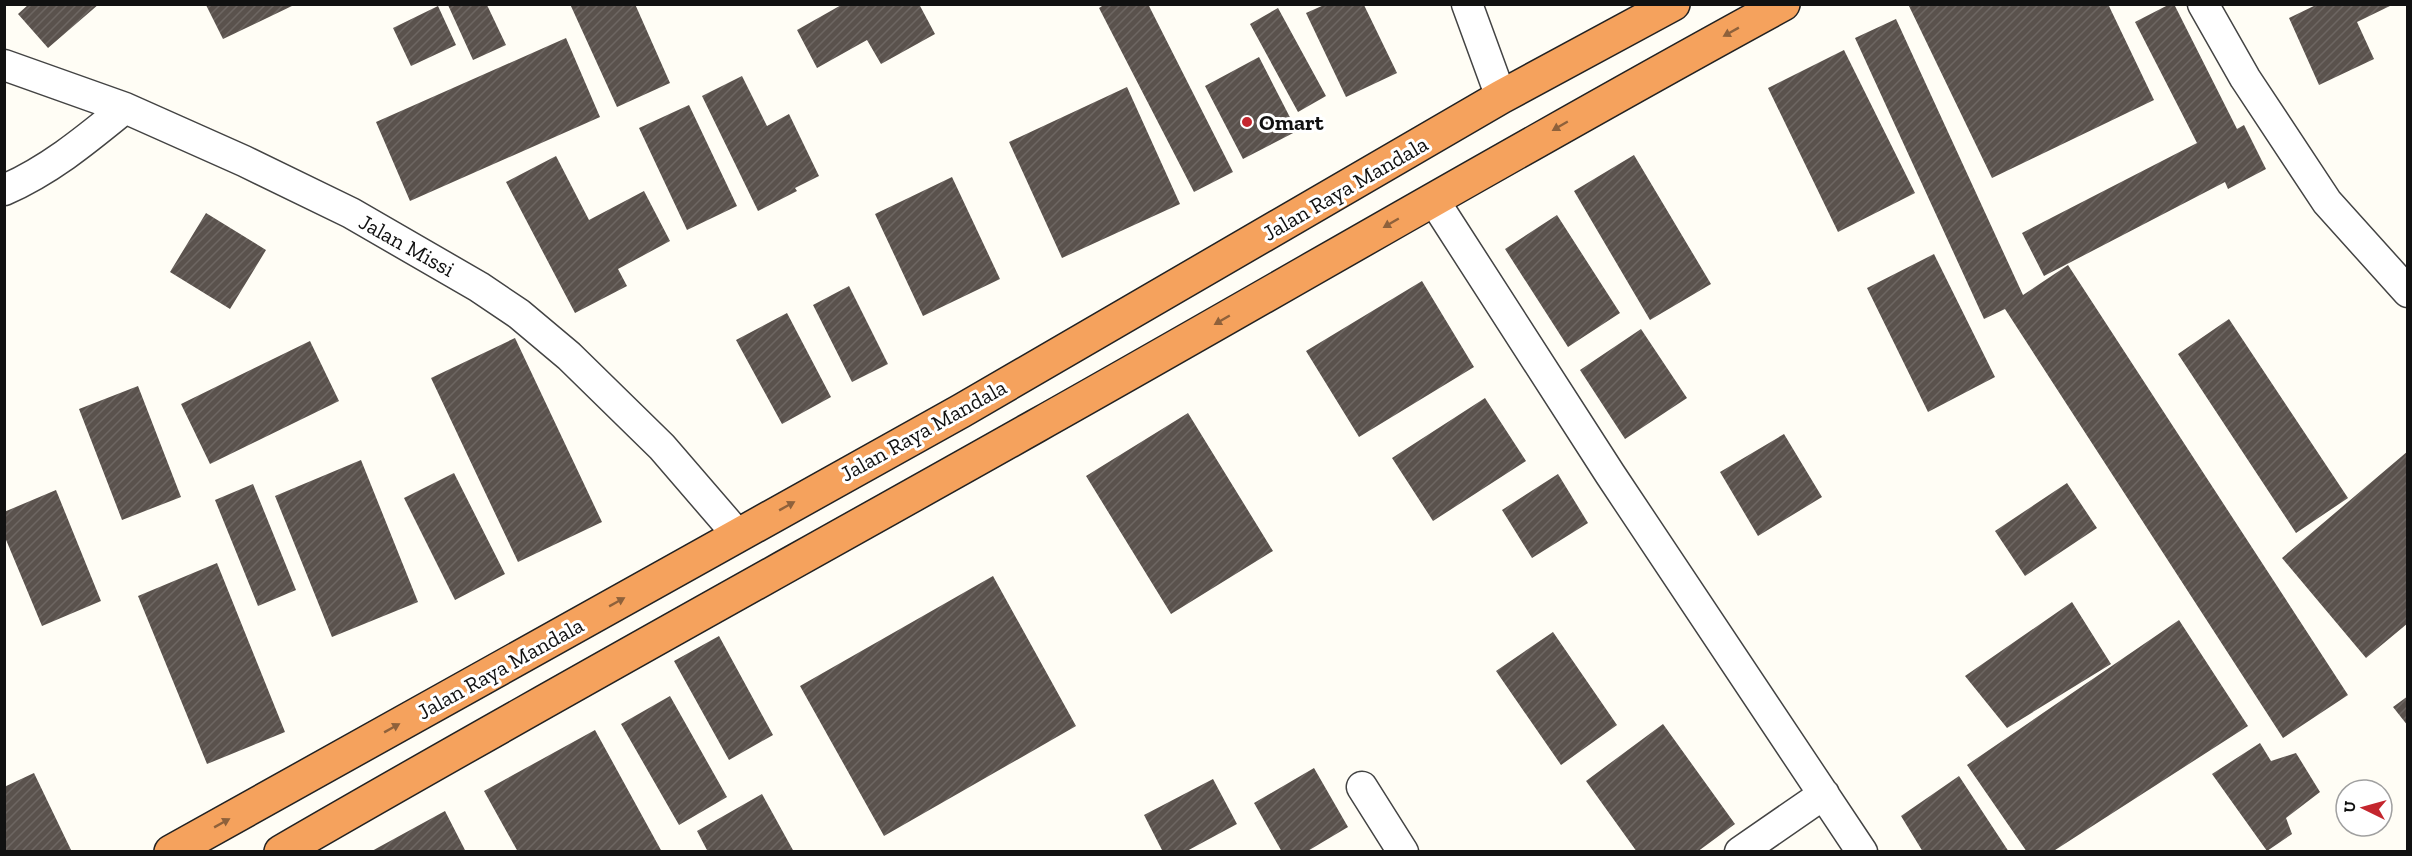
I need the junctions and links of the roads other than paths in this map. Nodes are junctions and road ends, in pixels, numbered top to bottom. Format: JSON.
{"nodes":[{"id":1,"x":1467,"y":4,"type":"edge"},
{"id":2,"x":1673,"y":4,"type":"edge"},
{"id":3,"x":1783,"y":4,"type":"edge"},
{"id":4,"x":2203,"y":4,"type":"edge"},
{"id":5,"x":1578,"y":57,"type":"junction"},
{"id":6,"x":4,"y":65,"type":"edge"},
{"id":7,"x":1501,"y":97,"type":"junction"},
{"id":8,"x":1599,"y":104,"type":"junction"},
{"id":9,"x":126,"y":108,"type":"junction"},
{"id":10,"x":4,"y":190,"type":"edge"},
{"id":11,"x":1433,"y":199,"type":"junction"},
{"id":12,"x":2408,"y":292,"type":"edge"},
{"id":13,"x":737,"y":534,"type":"junction"},
{"id":14,"x":1362,"y":788,"type":"dead end"},
{"id":15,"x":1824,"y":794,"type":"junction"},
{"id":16,"x":171,"y":852,"type":"edge"},
{"id":17,"x":281,"y":852,"type":"edge"},
{"id":18,"x":1403,"y":852,"type":"edge"},
{"id":19,"x":1740,"y":852,"type":"edge"},
{"id":20,"x":1862,"y":852,"type":"edge"}],
"edges":[{"from":1,"to":7,"type":"street"},
{"from":2,"to":5,"type":"highway","name":"Jalan Raya Mandala"},
{"from":3,"to":8,"type":"highway","one_way":true},
{"from":4,"to":12,"type":"street"},
{"from":5,"to":7,"type":"highway","name":"Jalan Raya Mandala"},
{"from":5,"to":8,"type":"highway"},
{"from":6,"to":9,"type":"street","name":"Jalan Missi"},
{"from":13,"to":7,"type":"highway","name":"Jalan Raya Mandala","one_way":true},
{"from":8,"to":11,"type":"highway","one_way":true},
{"from":9,"to":10,"type":"street"},
{"from":9,"to":13,"type":"street","name":"Jalan Missi"},
{"from":11,"to":15,"type":"street"},
{"from":11,"to":17,"type":"highway","one_way":true},
{"from":16,"to":13,"type":"highway","name":"Jalan Raya Mandala","one_way":true},
{"from":14,"to":18,"type":"street"},
{"from":15,"to":19,"type":"street"},
{"from":15,"to":20,"type":"street"}]}
